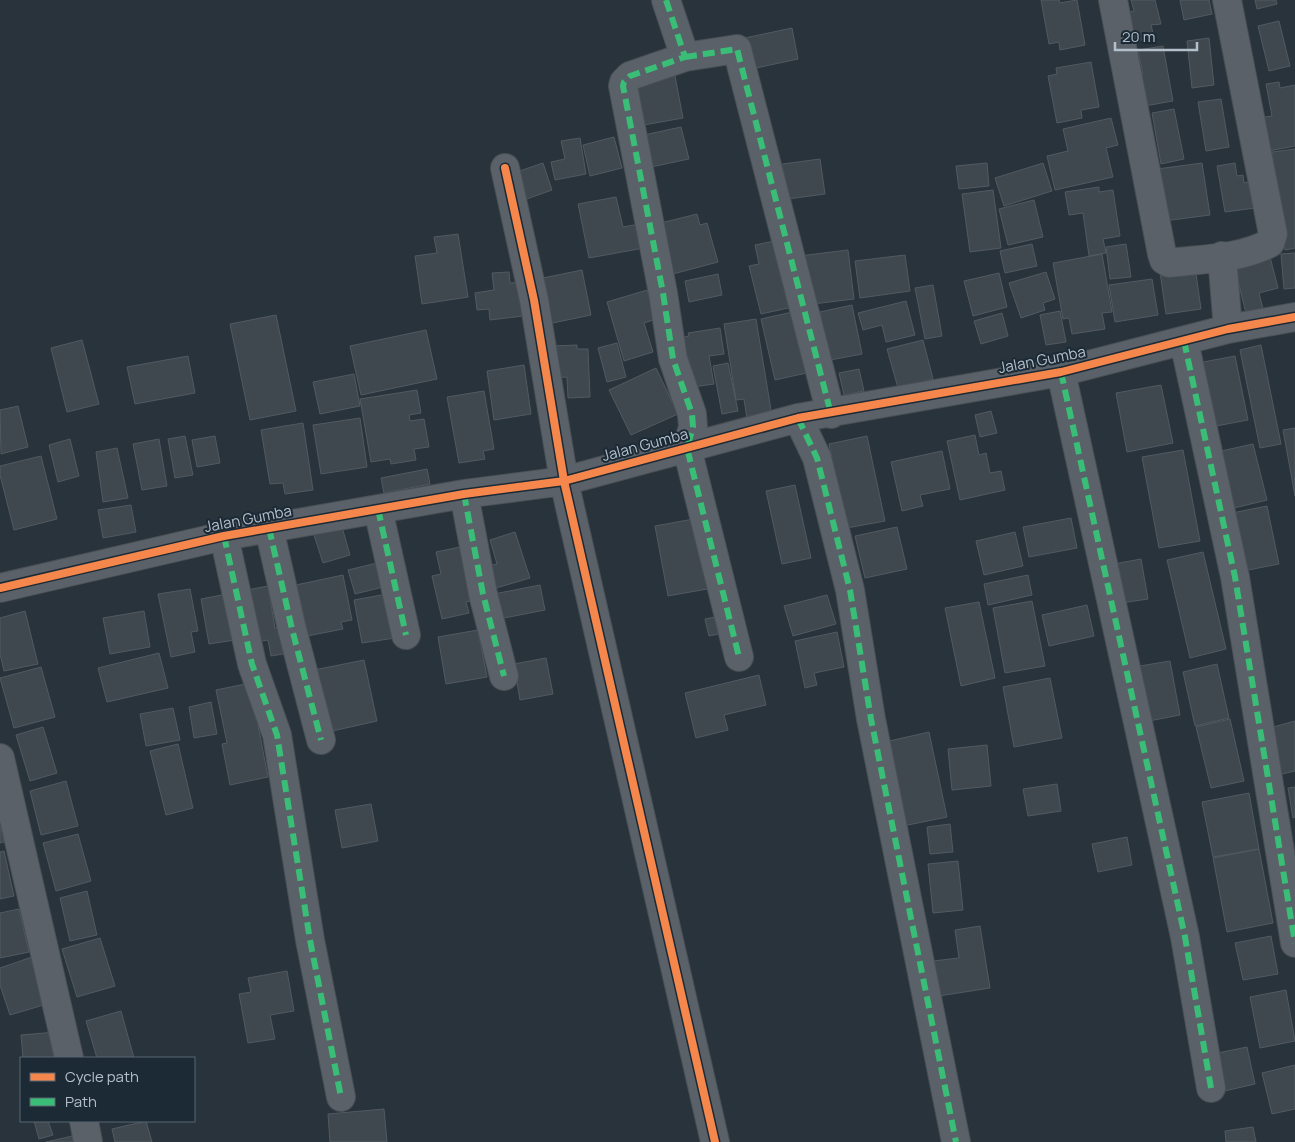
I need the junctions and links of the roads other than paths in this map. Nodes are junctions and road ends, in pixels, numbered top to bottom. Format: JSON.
{"nodes":[{"id":1,"x":666,"y":0,"type":"edge"},
{"id":2,"x":1113,"y":0,"type":"edge"},
{"id":3,"x":1227,"y":0,"type":"edge"},
{"id":4,"x":684,"y":57,"type":"junction"},
{"id":5,"x":505,"y":168,"type":"dead end"},
{"id":6,"x":1222,"y":256,"type":"junction"},
{"id":7,"x":1295,"y":317,"type":"edge"},
{"id":8,"x":1228,"y":329,"type":"junction"},
{"id":9,"x":1184,"y":341,"type":"junction"},
{"id":10,"x":1061,"y":372,"type":"junction"},
{"id":11,"x":831,"y":414,"type":"junction"},
{"id":12,"x":798,"y":418,"type":"junction"},
{"id":13,"x":687,"y":448,"type":"junction"},
{"id":14,"x":564,"y":481,"type":"junction"},
{"id":15,"x":464,"y":494,"type":"junction"},
{"id":16,"x":378,"y":509,"type":"junction"},
{"id":17,"x":269,"y":528,"type":"junction"},
{"id":18,"x":224,"y":536,"type":"junction"},
{"id":19,"x":0,"y":588,"type":"edge"},
{"id":20,"x":406,"y":635,"type":"dead end"},
{"id":21,"x":739,"y":657,"type":"dead end"},
{"id":22,"x":504,"y":676,"type":"dead end"},
{"id":23,"x":321,"y":740,"type":"dead end"},
{"id":24,"x":0,"y":758,"type":"edge"},
{"id":25,"x":1295,"y":943,"type":"edge"},
{"id":26,"x":69,"y":1057,"type":"edge"},
{"id":27,"x":1211,"y":1088,"type":"dead end"},
{"id":28,"x":341,"y":1097,"type":"dead end"},
{"id":29,"x":84,"y":1122,"type":"edge"},
{"id":30,"x":88,"y":1142,"type":"edge"},
{"id":31,"x":715,"y":1142,"type":"edge"},
{"id":32,"x":956,"y":1142,"type":"edge"}],
"edges":[{"from":1,"to":4,"type":"street"},
{"from":2,"to":6,"type":"street"},
{"from":3,"to":6,"type":"street"},
{"from":4,"to":11,"type":"street"},
{"from":4,"to":13,"type":"street"},
{"from":5,"to":14,"type":"street"},
{"from":6,"to":8,"type":"street"},
{"from":7,"to":8,"type":"street","name":"Jalan Gumba"},
{"from":8,"to":9,"type":"street","name":"Jalan Gumba"},
{"from":9,"to":10,"type":"street","name":"Jalan Gumba"},
{"from":9,"to":25,"type":"street"},
{"from":10,"to":11,"type":"street","name":"Jalan Gumba"},
{"from":10,"to":27,"type":"street"},
{"from":11,"to":12,"type":"street","name":"Jalan Gumba"},
{"from":12,"to":13,"type":"street","name":"Jalan Gumba"},
{"from":12,"to":32,"type":"street"},
{"from":13,"to":14,"type":"street","name":"Jalan Gumba"},
{"from":13,"to":21,"type":"street"},
{"from":14,"to":15,"type":"street","name":"Jalan Gumba"},
{"from":14,"to":31,"type":"street"},
{"from":15,"to":16,"type":"street","name":"Jalan Gumba"},
{"from":15,"to":22,"type":"street"},
{"from":16,"to":17,"type":"street","name":"Jalan Gumba"},
{"from":16,"to":20,"type":"street"},
{"from":17,"to":18,"type":"street","name":"Jalan Gumba"},
{"from":17,"to":23,"type":"street"},
{"from":18,"to":19,"type":"street","name":"Jalan Gumba"},
{"from":18,"to":28,"type":"street"},
{"from":24,"to":26,"type":"street"},
{"from":29,"to":30,"type":"street"}]}
